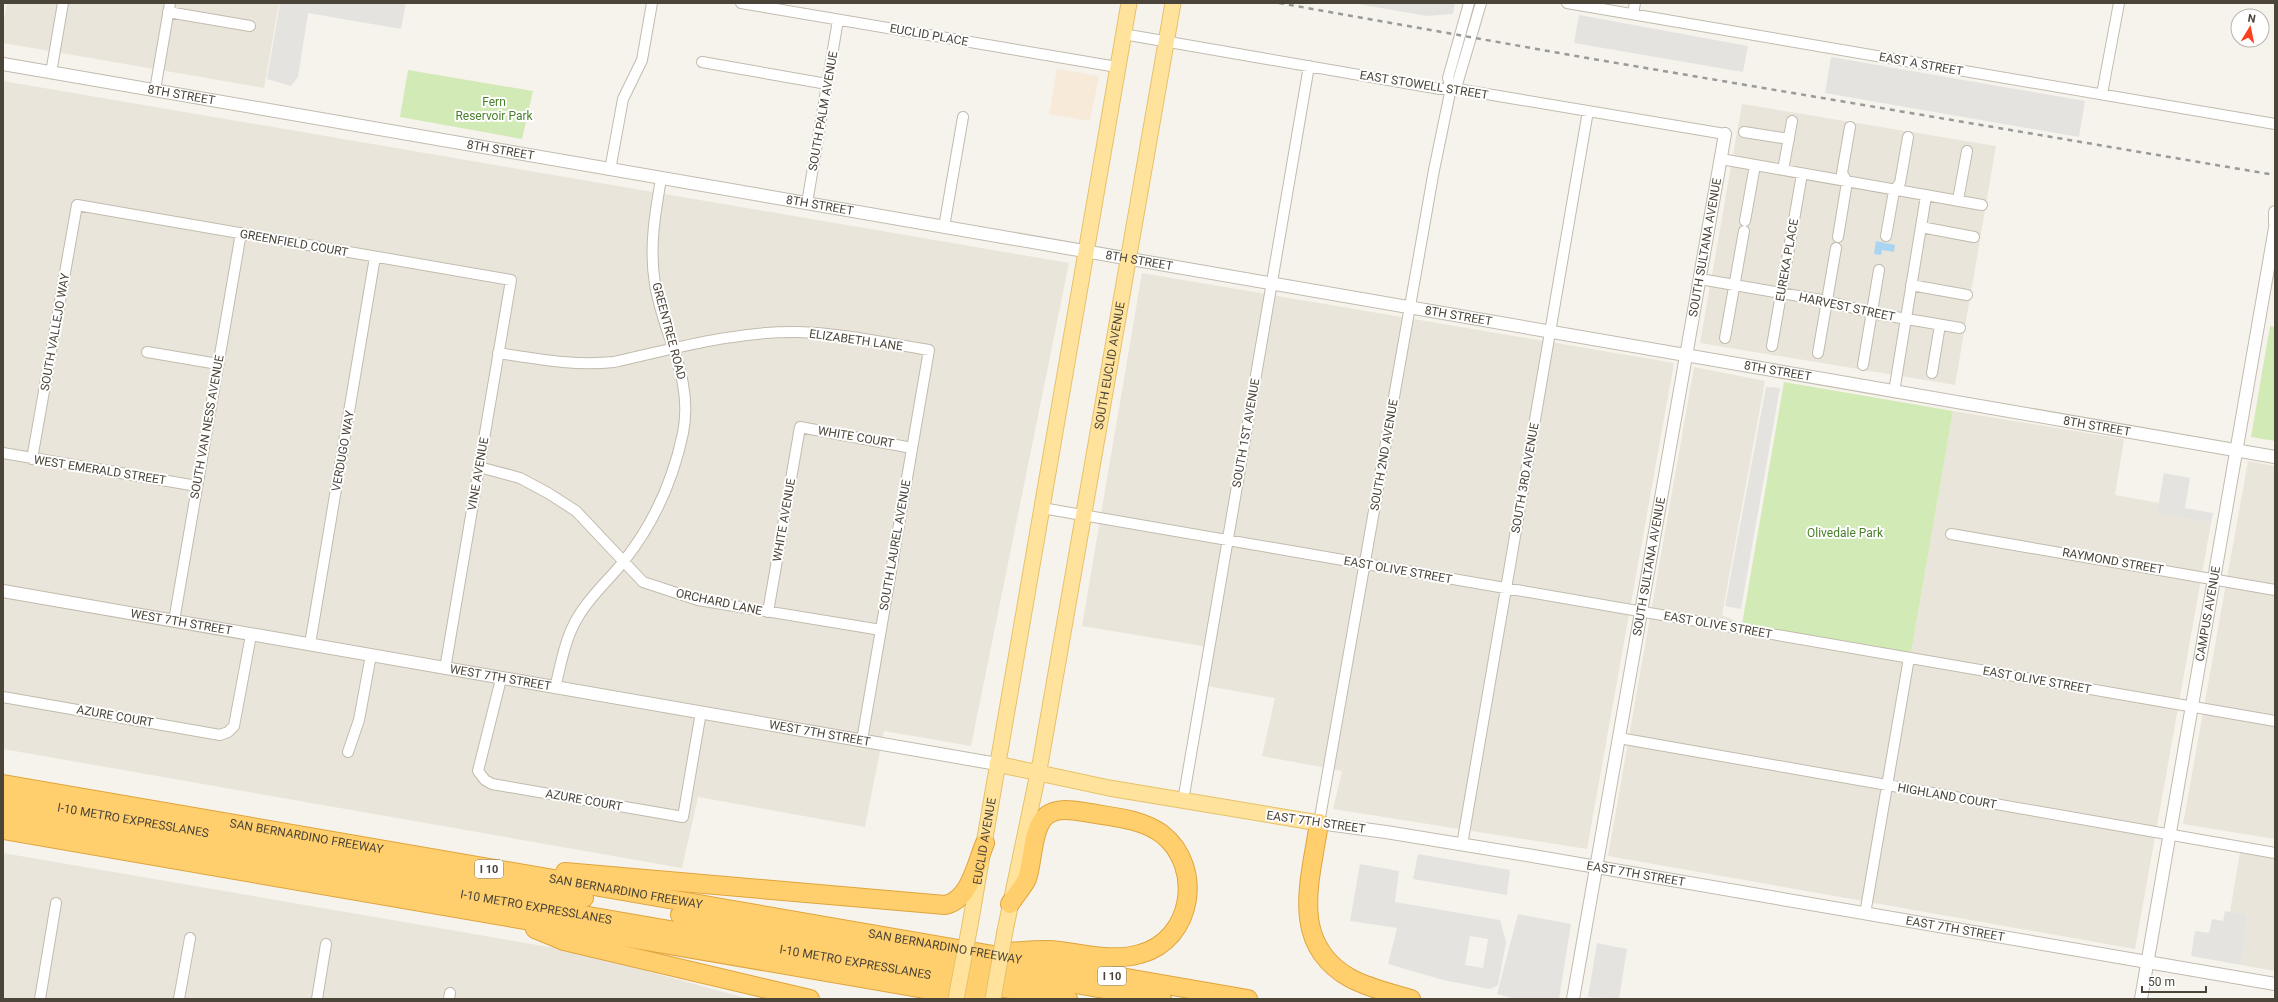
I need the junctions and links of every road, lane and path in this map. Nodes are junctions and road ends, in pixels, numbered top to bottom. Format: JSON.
{"nodes":[{"id":1,"x":64,"y":3,"type":"edge"},
{"id":2,"x":652,"y":3,"type":"edge"},
{"id":3,"x":742,"y":3,"type":"edge"},
{"id":4,"x":1129,"y":3,"type":"edge"},
{"id":5,"x":1173,"y":3,"type":"edge"},
{"id":6,"x":1469,"y":3,"type":"edge"},
{"id":7,"x":1481,"y":3,"type":"edge"},
{"id":8,"x":1567,"y":3,"type":"edge"},
{"id":9,"x":1635,"y":3,"type":"edge"},
{"id":10,"x":2119,"y":3,"type":"edge"},
{"id":11,"x":169,"y":8,"type":"edge"},
{"id":12,"x":1633,"y":14,"type":"junction"},
{"id":13,"x":838,"y":20,"type":"junction"},
{"id":14,"x":250,"y":26,"type":"dead end"},
{"id":15,"x":1123,"y":34,"type":"junction"},
{"id":16,"x":1166,"y":42,"type":"junction"},
{"id":17,"x":702,"y":62,"type":"dead end"},
{"id":18,"x":3,"y":64,"type":"edge"},
{"id":19,"x":1309,"y":66,"type":"junction"},
{"id":20,"x":1117,"y":67,"type":"junction"},
{"id":21,"x":51,"y":72,"type":"junction"},
{"id":22,"x":827,"y":84,"type":"junction"},
{"id":23,"x":1451,"y":88,"type":"junction"},
{"id":24,"x":155,"y":90,"type":"junction"},
{"id":25,"x":2102,"y":94,"type":"junction"},
{"id":26,"x":1588,"y":111,"type":"junction"},
{"id":27,"x":963,"y":117,"type":"dead end"},
{"id":28,"x":1792,"y":121,"type":"dead end"},
{"id":29,"x":2275,"y":124,"type":"edge"},
{"id":30,"x":1850,"y":127,"type":"dead end"},
{"id":31,"x":1744,"y":132,"type":"dead end"},
{"id":32,"x":1725,"y":134,"type":"joint"},
{"id":33,"x":1908,"y":137,"type":"dead end"},
{"id":34,"x":1789,"y":139,"type":"junction"},
{"id":35,"x":1967,"y":151,"type":"dead end"},
{"id":36,"x":1721,"y":159,"type":"junction"},
{"id":37,"x":1755,"y":165,"type":"junction"},
{"id":38,"x":610,"y":170,"type":"junction"},
{"id":39,"x":1783,"y":170,"type":"junction"},
{"id":40,"x":1802,"y":174,"type":"junction"},
{"id":41,"x":661,"y":179,"type":"junction"},
{"id":42,"x":1848,"y":182,"type":"junction"},
{"id":43,"x":1894,"y":191,"type":"junction"},
{"id":44,"x":1926,"y":196,"type":"junction"},
{"id":45,"x":1958,"y":200,"type":"junction"},
{"id":46,"x":807,"y":203,"type":"junction"},
{"id":47,"x":77,"y":205,"type":"joint"},
{"id":48,"x":1982,"y":205,"type":"dead end"},
{"id":49,"x":2275,"y":212,"type":"edge"},
{"id":50,"x":2275,"y":223,"type":"edge"},
{"id":51,"x":944,"y":227,"type":"junction"},
{"id":52,"x":1921,"y":227,"type":"junction"},
{"id":53,"x":2275,"y":228,"type":"edge"},
{"id":54,"x":241,"y":233,"type":"junction"},
{"id":55,"x":1886,"y":236,"type":"dead end"},
{"id":56,"x":1838,"y":237,"type":"dead end"},
{"id":57,"x":1974,"y":237,"type":"dead end"},
{"id":58,"x":1836,"y":248,"type":"dead end"},
{"id":59,"x":1084,"y":252,"type":"junction"},
{"id":60,"x":375,"y":257,"type":"junction"},
{"id":61,"x":1128,"y":260,"type":"junction"},
{"id":62,"x":1879,"y":270,"type":"dead end"},
{"id":63,"x":1700,"y":279,"type":"junction"},
{"id":64,"x":511,"y":280,"type":"joint"},
{"id":65,"x":1272,"y":284,"type":"junction"},
{"id":66,"x":1734,"y":285,"type":"junction"},
{"id":67,"x":1911,"y":285,"type":"junction"},
{"id":68,"x":1781,"y":293,"type":"junction"},
{"id":69,"x":1967,"y":295,"type":"dead end"},
{"id":70,"x":1827,"y":301,"type":"junction"},
{"id":71,"x":1409,"y":308,"type":"junction"},
{"id":72,"x":1872,"y":313,"type":"junction"},
{"id":73,"x":1906,"y":319,"type":"junction"},
{"id":74,"x":1940,"y":325,"type":"junction"},
{"id":75,"x":1960,"y":328,"type":"dead end"},
{"id":76,"x":1550,"y":331,"type":"junction"},
{"id":77,"x":1725,"y":338,"type":"dead end"},
{"id":78,"x":1772,"y":346,"type":"dead end"},
{"id":79,"x":675,"y":349,"type":"junction"},
{"id":80,"x":929,"y":350,"type":"joint"},
{"id":81,"x":147,"y":352,"type":"dead end"},
{"id":82,"x":498,"y":353,"type":"junction"},
{"id":83,"x":1818,"y":353,"type":"dead end"},
{"id":84,"x":1686,"y":354,"type":"junction"},
{"id":85,"x":218,"y":364,"type":"junction"},
{"id":86,"x":1863,"y":365,"type":"dead end"},
{"id":87,"x":1932,"y":373,"type":"dead end"},
{"id":88,"x":1894,"y":392,"type":"junction"},
{"id":89,"x":800,"y":427,"type":"joint"},
{"id":90,"x":912,"y":448,"type":"junction"},
{"id":91,"x":2236,"y":451,"type":"junction"},
{"id":92,"x":3,"y":454,"type":"edge"},
{"id":93,"x":2275,"y":457,"type":"edge"},
{"id":94,"x":32,"y":459,"type":"junction"},
{"id":95,"x":479,"y":467,"type":"junction"},
{"id":96,"x":197,"y":486,"type":"junction"},
{"id":97,"x":1042,"y":508,"type":"junction"},
{"id":98,"x":1082,"y":515,"type":"junction"},
{"id":99,"x":1951,"y":534,"type":"dead end"},
{"id":100,"x":1227,"y":540,"type":"junction"},
{"id":101,"x":622,"y":562,"type":"junction"},
{"id":102,"x":1365,"y":564,"type":"junction"},
{"id":103,"x":2214,"y":578,"type":"junction"},
{"id":104,"x":1506,"y":588,"type":"junction"},
{"id":105,"x":2275,"y":590,"type":"edge"},
{"id":106,"x":3,"y":591,"type":"edge"},
{"id":107,"x":768,"y":612,"type":"junction"},
{"id":108,"x":1641,"y":612,"type":"junction"},
{"id":109,"x":174,"y":621,"type":"junction"},
{"id":110,"x":881,"y":630,"type":"junction"},
{"id":111,"x":251,"y":635,"type":"junction"},
{"id":112,"x":310,"y":644,"type":"junction"},
{"id":113,"x":371,"y":655,"type":"junction"},
{"id":114,"x":1909,"y":658,"type":"junction"},
{"id":115,"x":445,"y":669,"type":"junction"},
{"id":116,"x":501,"y":679,"type":"junction"},
{"id":117,"x":555,"y":688,"type":"junction"},
{"id":118,"x":3,"y":697,"type":"edge"},
{"id":119,"x":2192,"y":707,"type":"junction"},
{"id":120,"x":701,"y":712,"type":"junction"},
{"id":121,"x":2275,"y":722,"type":"edge"},
{"id":122,"x":1619,"y":738,"type":"junction"},
{"id":123,"x":862,"y":740,"type":"junction"},
{"id":124,"x":348,"y":752,"type":"dead end"},
{"id":125,"x":997,"y":764,"type":"junction"},
{"id":126,"x":1038,"y":773,"type":"junction"},
{"id":127,"x":3,"y":784,"type":"edge"},
{"id":128,"x":1887,"y":785,"type":"junction"},
{"id":129,"x":3,"y":798,"type":"edge"},
{"id":130,"x":1183,"y":801,"type":"junction"},
{"id":131,"x":3,"y":815,"type":"edge"},
{"id":132,"x":1320,"y":823,"type":"junction"},
{"id":133,"x":3,"y":830,"type":"edge"},
{"id":134,"x":2170,"y":835,"type":"junction"},
{"id":135,"x":985,"y":843,"type":"junction"},
{"id":136,"x":1462,"y":845,"type":"junction"},
{"id":137,"x":2275,"y":853,"type":"edge"},
{"id":138,"x":475,"y":867,"type":"junction"},
{"id":139,"x":1596,"y":867,"type":"junction"},
{"id":140,"x":56,"y":902,"type":"dead end"},
{"id":141,"x":1010,"y":904,"type":"junction"},
{"id":142,"x":1865,"y":914,"type":"junction"},
{"id":143,"x":502,"y":916,"type":"junction"},
{"id":144,"x":190,"y":938,"type":"dead end"},
{"id":145,"x":326,"y":944,"type":"dead end"},
{"id":146,"x":976,"y":953,"type":"junction"},
{"id":147,"x":2148,"y":962,"type":"junction"},
{"id":148,"x":2275,"y":984,"type":"edge"},
{"id":149,"x":40,"y":999,"type":"edge"},
{"id":150,"x":179,"y":999,"type":"edge"},
{"id":151,"x":317,"y":999,"type":"edge"},
{"id":152,"x":810,"y":999,"type":"edge"},
{"id":153,"x":956,"y":999,"type":"edge"},
{"id":154,"x":983,"y":999,"type":"edge"},
{"id":155,"x":993,"y":999,"type":"edge"},
{"id":156,"x":1068,"y":999,"type":"edge"},
{"id":157,"x":1162,"y":999,"type":"edge"},
{"id":158,"x":1248,"y":999,"type":"edge"},
{"id":159,"x":1411,"y":999,"type":"edge"},
{"id":160,"x":1573,"y":999,"type":"edge"},
{"id":161,"x":2141,"y":999,"type":"edge"}],
"edges":[{"from":1,"to":21,"type":"street"},
{"from":2,"to":38,"type":"street"},
{"from":3,"to":13,"type":"street","name":"EUCLID PLACE"},
{"from":4,"to":15,"type":"main road"},
{"from":5,"to":16,"type":"main road","name":"SOUTH EUCLID AVENUE"},
{"from":6,"to":23,"type":"street","name":"SOUTH 2ND AVENUE"},
{"from":7,"to":23,"type":"street","name":"SOUTH 2ND AVENUE"},
{"from":8,"to":12,"type":"street","name":"EAST A STREET"},
{"from":9,"to":12,"type":"street"},
{"from":10,"to":25,"type":"street"},
{"from":11,"to":14,"type":"street"},
{"from":11,"to":24,"type":"street"},
{"from":12,"to":25,"type":"street","name":"EAST A STREET"},
{"from":13,"to":20,"type":"street","name":"EUCLID PLACE"},
{"from":13,"to":22,"type":"street","name":"SOUTH PALM AVENUE"},
{"from":15,"to":16,"type":"street","name":"EAST STOWELL STREET"},
{"from":15,"to":20,"type":"main road"},
{"from":16,"to":19,"type":"street","name":"EAST STOWELL STREET"},
{"from":16,"to":61,"type":"main road","name":"SOUTH EUCLID AVENUE"},
{"from":17,"to":22,"type":"street"},
{"from":18,"to":21,"type":"street","name":"8TH STREET"},
{"from":19,"to":23,"type":"street","name":"EAST STOWELL STREET"},
{"from":19,"to":65,"type":"street","name":"SOUTH 1ST AVENUE"},
{"from":20,"to":59,"type":"main road"},
{"from":21,"to":24,"type":"street","name":"8TH STREET"},
{"from":22,"to":46,"type":"street","name":"SOUTH PALM AVENUE"},
{"from":23,"to":26,"type":"street","name":"EAST STOWELL STREET"},
{"from":23,"to":71,"type":"street","name":"SOUTH 2ND AVENUE"},
{"from":24,"to":38,"type":"street","name":"8TH STREET"},
{"from":25,"to":29,"type":"street","name":"EAST A STREET"},
{"from":26,"to":32,"type":"street","name":"EAST STOWELL STREET"},
{"from":26,"to":76,"type":"street","name":"SOUTH 3RD AVENUE"},
{"from":27,"to":51,"type":"street"},
{"from":28,"to":34,"type":"street"},
{"from":30,"to":42,"type":"street"},
{"from":31,"to":34,"type":"street"},
{"from":32,"to":36,"type":"street","name":"SOUTH SULTANA AVENUE"},
{"from":33,"to":43,"type":"street"},
{"from":34,"to":39,"type":"street"},
{"from":35,"to":45,"type":"street"},
{"from":36,"to":37,"type":"street"},
{"from":36,"to":63,"type":"street","name":"SOUTH SULTANA AVENUE"},
{"from":37,"to":39,"type":"street"},
{"from":37,"to":66,"type":"street"},
{"from":38,"to":41,"type":"street","name":"8TH STREET"},
{"from":39,"to":40,"type":"street"},
{"from":40,"to":42,"type":"street"},
{"from":40,"to":68,"type":"street","name":"EUREKA PLACE"},
{"from":41,"to":46,"type":"street","name":"8TH STREET"},
{"from":41,"to":79,"type":"street","name":"GREENTREE ROAD"},
{"from":42,"to":43,"type":"street"},
{"from":42,"to":56,"type":"street"},
{"from":43,"to":44,"type":"street"},
{"from":43,"to":55,"type":"street"},
{"from":44,"to":45,"type":"street"},
{"from":44,"to":52,"type":"street"},
{"from":45,"to":48,"type":"street"},
{"from":46,"to":51,"type":"street","name":"8TH STREET"},
{"from":47,"to":54,"type":"street","name":"GREENFIELD COURT"},
{"from":47,"to":94,"type":"street","name":"SOUTH VALLEJO WAY"},
{"from":49,"to":50,"type":"street"},
{"from":51,"to":59,"type":"street","name":"8TH STREET"},
{"from":52,"to":57,"type":"street"},
{"from":52,"to":67,"type":"street"},
{"from":53,"to":91,"type":"street","name":"CAMPUS AVENUE"},
{"from":54,"to":60,"type":"street","name":"GREENFIELD COURT"},
{"from":54,"to":85,"type":"street","name":"SOUTH VAN NESS AVENUE"},
{"from":58,"to":70,"type":"street"},
{"from":59,"to":61,"type":"street","name":"8TH STREET"},
{"from":59,"to":97,"type":"main road"},
{"from":60,"to":64,"type":"street","name":"GREENFIELD COURT"},
{"from":60,"to":112,"type":"street","name":"VERDUGO WAY"},
{"from":61,"to":65,"type":"street","name":"8TH STREET"},
{"from":61,"to":98,"type":"main road","name":"SOUTH EUCLID AVENUE"},
{"from":62,"to":72,"type":"street"},
{"from":63,"to":66,"type":"street","name":"HARVEST STREET"},
{"from":63,"to":84,"type":"street","name":"SOUTH SULTANA AVENUE"},
{"from":64,"to":82,"type":"street","name":"VINE AVENUE"},
{"from":65,"to":71,"type":"street","name":"8TH STREET"},
{"from":65,"to":100,"type":"street","name":"SOUTH 1ST AVENUE"},
{"from":66,"to":68,"type":"street","name":"HARVEST STREET"},
{"from":66,"to":77,"type":"street"},
{"from":67,"to":69,"type":"street"},
{"from":67,"to":73,"type":"street"},
{"from":68,"to":70,"type":"street","name":"HARVEST STREET"},
{"from":68,"to":78,"type":"street","name":"EUREKA PLACE"},
{"from":70,"to":72,"type":"street","name":"HARVEST STREET"},
{"from":70,"to":83,"type":"street"},
{"from":71,"to":76,"type":"street","name":"8TH STREET"},
{"from":71,"to":102,"type":"street","name":"SOUTH 2ND AVENUE"},
{"from":72,"to":73,"type":"street","name":"HARVEST STREET"},
{"from":72,"to":86,"type":"street"},
{"from":73,"to":74,"type":"street","name":"HARVEST STREET"},
{"from":73,"to":88,"type":"street"},
{"from":74,"to":75,"type":"street","name":"HARVEST STREET"},
{"from":74,"to":87,"type":"street"},
{"from":76,"to":84,"type":"street","name":"8TH STREET"},
{"from":76,"to":104,"type":"street","name":"SOUTH 3RD AVENUE"},
{"from":79,"to":80,"type":"street","name":"ELIZABETH LANE"},
{"from":79,"to":82,"type":"street","name":"ELIZABETH LANE"},
{"from":79,"to":101,"type":"street","name":"GREENTREE ROAD"},
{"from":80,"to":90,"type":"street","name":"SOUTH LAUREL AVENUE"},
{"from":81,"to":85,"type":"street"},
{"from":82,"to":95,"type":"street","name":"VINE AVENUE"},
{"from":84,"to":88,"type":"street","name":"8TH STREET"},
{"from":84,"to":108,"type":"street","name":"SOUTH SULTANA AVENUE"},
{"from":85,"to":96,"type":"street","name":"SOUTH VAN NESS AVENUE"},
{"from":88,"to":91,"type":"street","name":"8TH STREET"},
{"from":89,"to":90,"type":"street","name":"WHITE COURT"},
{"from":89,"to":107,"type":"street","name":"WHITE AVENUE"},
{"from":90,"to":110,"type":"street","name":"SOUTH LAUREL AVENUE"},
{"from":91,"to":93,"type":"street","name":"8TH STREET"},
{"from":91,"to":103,"type":"street","name":"CAMPUS AVENUE"},
{"from":92,"to":94,"type":"street","name":"WEST EMERALD STREET"},
{"from":94,"to":96,"type":"street","name":"WEST EMERALD STREET"},
{"from":95,"to":101,"type":"street","name":"ORCHARD LANE"},
{"from":95,"to":115,"type":"street","name":"VINE AVENUE"},
{"from":96,"to":109,"type":"street","name":"SOUTH VAN NESS AVENUE"},
{"from":97,"to":98,"type":"street","name":"EAST OLIVE STREET"},
{"from":97,"to":125,"type":"main road","name":"EUCLID AVENUE"},
{"from":98,"to":100,"type":"street","name":"EAST OLIVE STREET"},
{"from":98,"to":126,"type":"main road","name":"SOUTH EUCLID AVENUE"},
{"from":99,"to":103,"type":"street","name":"RAYMOND STREET"},
{"from":100,"to":102,"type":"street","name":"EAST OLIVE STREET"},
{"from":100,"to":130,"type":"street","name":"SOUTH 1ST AVENUE"},
{"from":101,"to":107,"type":"street","name":"ORCHARD LANE"},
{"from":101,"to":117,"type":"street","name":"GREENTREE ROAD"},
{"from":102,"to":104,"type":"street","name":"EAST OLIVE STREET"},
{"from":102,"to":132,"type":"street","name":"SOUTH 2ND AVENUE"},
{"from":103,"to":105,"type":"street","name":"RAYMOND STREET"},
{"from":103,"to":119,"type":"street","name":"CAMPUS AVENUE"},
{"from":104,"to":108,"type":"street","name":"EAST OLIVE STREET"},
{"from":104,"to":136,"type":"street","name":"SOUTH 3RD AVENUE"},
{"from":106,"to":109,"type":"street","name":"WEST 7TH STREET"},
{"from":107,"to":110,"type":"street","name":"ORCHARD LANE"},
{"from":108,"to":114,"type":"street","name":"EAST OLIVE STREET"},
{"from":108,"to":122,"type":"street","name":"SOUTH SULTANA AVENUE"},
{"from":109,"to":111,"type":"street","name":"WEST 7TH STREET"},
{"from":110,"to":123,"type":"street","name":"SOUTH LAUREL AVENUE"},
{"from":111,"to":112,"type":"street","name":"WEST 7TH STREET"},
{"from":111,"to":118,"type":"street","name":"AZURE COURT"},
{"from":112,"to":113,"type":"street","name":"WEST 7TH STREET"},
{"from":113,"to":115,"type":"street","name":"WEST 7TH STREET"},
{"from":113,"to":124,"type":"street"},
{"from":114,"to":119,"type":"street","name":"EAST OLIVE STREET"},
{"from":114,"to":128,"type":"street"},
{"from":115,"to":116,"type":"street","name":"WEST 7TH STREET"},
{"from":116,"to":117,"type":"street","name":"WEST 7TH STREET"},
{"from":116,"to":120,"type":"street","name":"AZURE COURT"},
{"from":117,"to":120,"type":"street","name":"WEST 7TH STREET"},
{"from":119,"to":121,"type":"street","name":"EAST OLIVE STREET"},
{"from":119,"to":134,"type":"street","name":"CAMPUS AVENUE"},
{"from":120,"to":123,"type":"street","name":"WEST 7TH STREET"},
{"from":122,"to":128,"type":"street","name":"HIGHLAND COURT"},
{"from":122,"to":139,"type":"street","name":"SOUTH SULTANA AVENUE"},
{"from":123,"to":125,"type":"street","name":"WEST 7TH STREET"},
{"from":125,"to":126,"type":"main road","name":"EAST 7TH STREET"},
{"from":125,"to":135,"type":"main road","name":"EUCLID AVENUE"},
{"from":126,"to":130,"type":"main road","name":"EAST 7TH STREET"},
{"from":126,"to":141,"type":"main road"},
{"from":127,"to":138,"type":"highway","name":"SAN BERNARDINO FREEWAY","number":"I 10"},
{"from":128,"to":134,"type":"street","name":"HIGHLAND COURT"},
{"from":128,"to":142,"type":"street"},
{"from":129,"to":157,"type":"highway","name":"I-10 METRO EXPRESSLANES"},
{"from":130,"to":132,"type":"main road","name":"EAST 7TH STREET"},
{"from":131,"to":156,"type":"highway","name":"I-10 METRO EXPRESSLANES"},
{"from":132,"to":136,"type":"street","name":"EAST 7TH STREET"},
{"from":132,"to":159,"type":"highway"},
{"from":133,"to":143,"type":"highway"},
{"from":134,"to":137,"type":"street","name":"HIGHLAND COURT"},
{"from":134,"to":147,"type":"street","name":"CAMPUS AVENUE"},
{"from":135,"to":138,"type":"highway"},
{"from":135,"to":153,"type":"main road","name":"EUCLID AVENUE","bridge":true},
{"from":136,"to":139,"type":"street","name":"EAST 7TH STREET"},
{"from":138,"to":146,"type":"highway","name":"SAN BERNARDINO FREEWAY","number":"I 10"},
{"from":139,"to":142,"type":"street","name":"EAST 7TH STREET"},
{"from":139,"to":160,"type":"street","name":"SOUTH SULTANA AVENUE"},
{"from":140,"to":149,"type":"street"},
{"from":141,"to":146,"type":"highway"},
{"from":141,"to":155,"type":"main road","bridge":true},
{"from":142,"to":147,"type":"street","name":"EAST 7TH STREET"},
{"from":143,"to":152,"type":"highway"},
{"from":143,"to":154,"type":"highway"},
{"from":144,"to":150,"type":"street"},
{"from":145,"to":151,"type":"street"},
{"from":146,"to":158,"type":"highway","name":"SAN BERNARDINO FREEWAY","number":"I 10"},
{"from":147,"to":148,"type":"street","name":"EAST 7TH STREET"},
{"from":147,"to":161,"type":"street","name":"CAMPUS AVENUE"}]}
